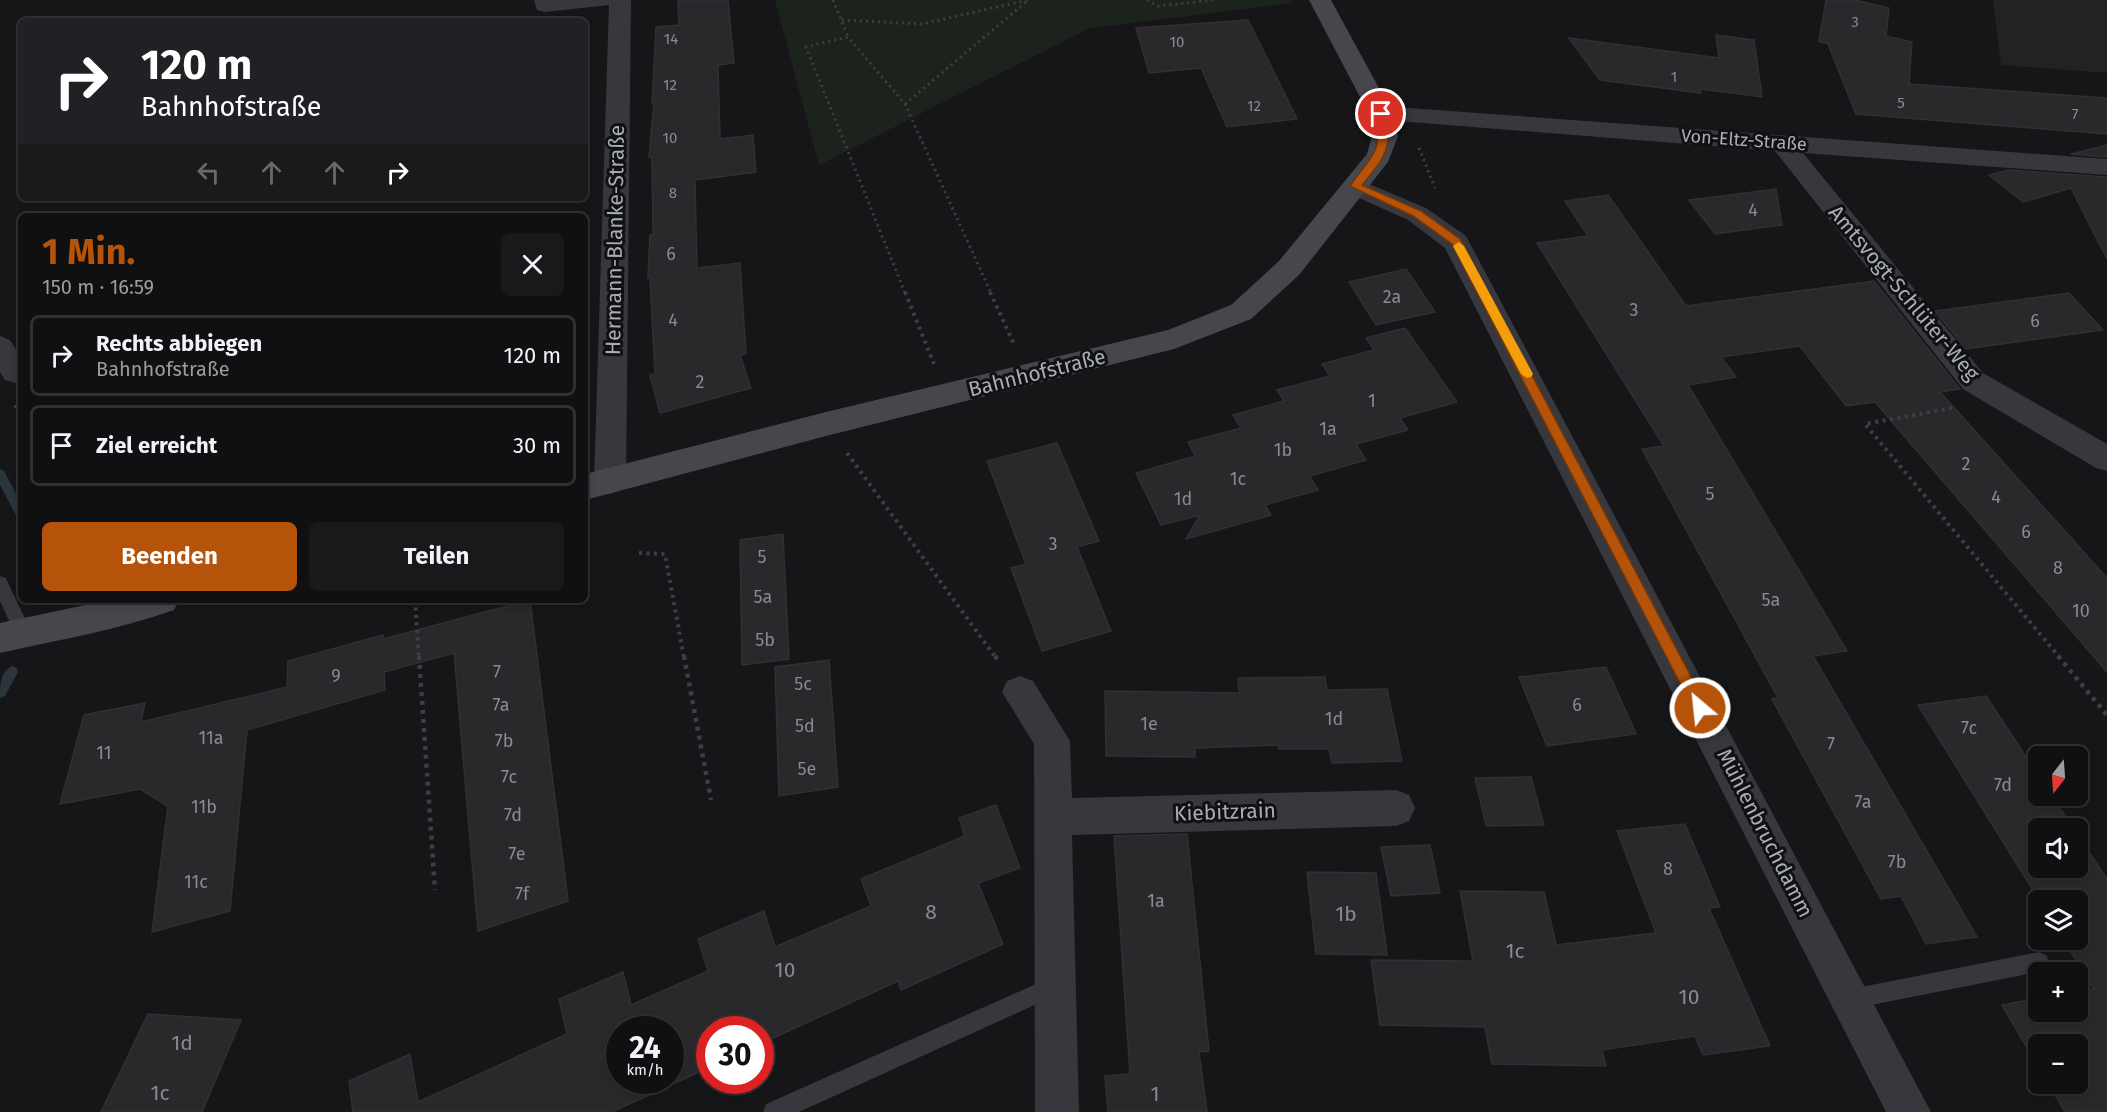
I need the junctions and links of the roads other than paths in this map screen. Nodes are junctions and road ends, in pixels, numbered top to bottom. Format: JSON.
{"nodes":[{"id":1,"x":545,"y":0,"type":"edge"},
{"id":2,"x":602,"y":0,"type":"edge"},
{"id":3,"x":620,"y":0,"type":"edge"},
{"id":4,"x":1320,"y":0,"type":"edge"},
{"id":5,"x":1381,"y":114,"type":"junction"},
{"id":6,"x":1781,"y":142,"type":"junction"},
{"id":7,"x":2107,"y":167,"type":"edge"},
{"id":8,"x":1355,"y":186,"type":"junction"},
{"id":9,"x":0,"y":347,"type":"edge"},
{"id":10,"x":15,"y":372,"type":"dead end"},
{"id":11,"x":2107,"y":459,"type":"edge"},
{"id":12,"x":597,"y":484,"type":"edge"},
{"id":13,"x":0,"y":583,"type":"edge"},
{"id":14,"x":151,"y":603,"type":"edge"},
{"id":15,"x":11,"y":635,"type":"edge"},
{"id":16,"x":1020,"y":692,"type":"road end"},
{"id":17,"x":1396,"y":808,"type":"dead end"},
{"id":18,"x":1054,"y":817,"type":"junction"},
{"id":19,"x":2028,"y":964,"type":"edge"},
{"id":20,"x":1054,"y":986,"type":"junction"},
{"id":21,"x":1851,"y":999,"type":"junction"},
{"id":22,"x":774,"y":1112,"type":"edge"},
{"id":23,"x":1057,"y":1112,"type":"edge"},
{"id":24,"x":1910,"y":1112,"type":"edge"}],
"edges":[{"from":1,"to":2,"type":"street"},
{"from":3,"to":12,"type":"street","name":"Hermann-Blanke-Straße"},
{"from":4,"to":5,"type":"main road"},
{"from":5,"to":6,"type":"street","name":"Von-Eltz-Straße"},
{"from":5,"to":8,"type":"main road","name":"Bahnhofstraße"},
{"from":6,"to":7,"type":"street","name":"Von-Eltz-Straße"},
{"from":6,"to":11,"type":"street","name":"Amtsvogt-Schlüter-Weg"},
{"from":8,"to":12,"type":"main road","name":"Bahnhofstraße"},
{"from":8,"to":21,"type":"street","name":"Mühlenbruchdamm"},
{"from":9,"to":10,"type":"street"},
{"from":13,"to":15,"type":"lane"},
{"from":14,"to":15,"type":"main road"},
{"from":16,"to":18,"type":"street"},
{"from":17,"to":18,"type":"street","name":"Kiebitzrain"},
{"from":18,"to":20,"type":"street"},
{"from":19,"to":21,"type":"lane"},
{"from":20,"to":22,"type":"lane"},
{"from":20,"to":23,"type":"street"},
{"from":21,"to":24,"type":"street","name":"Mühlenbruchdamm"}]}
